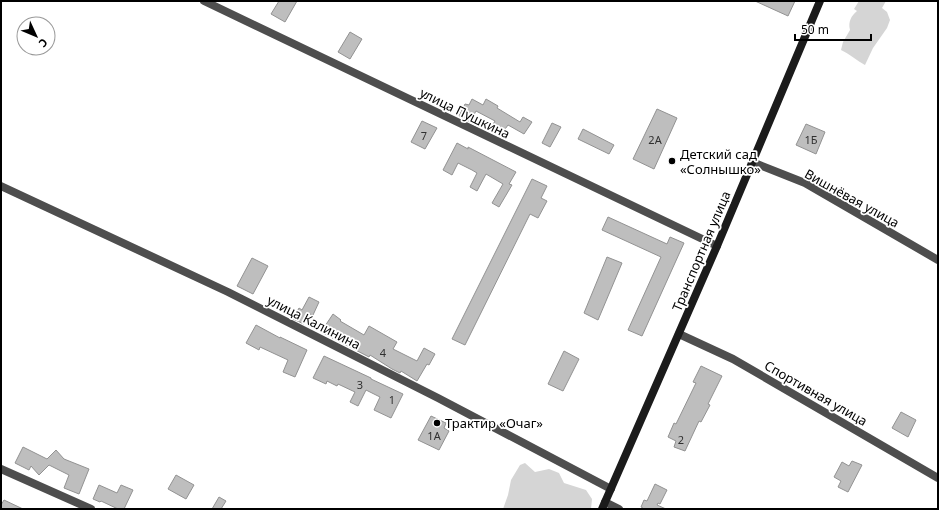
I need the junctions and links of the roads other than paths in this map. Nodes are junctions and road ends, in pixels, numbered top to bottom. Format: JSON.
{"nodes":[{"id":1,"x":204,"y":1,"type":"edge"},
{"id":2,"x":820,"y":1,"type":"edge"},
{"id":3,"x":752,"y":162,"type":"junction"},
{"id":4,"x":1,"y":186,"type":"edge"},
{"id":5,"x":717,"y":246,"type":"junction"},
{"id":6,"x":938,"y":260,"type":"edge"},
{"id":7,"x":679,"y":334,"type":"junction"},
{"id":8,"x":1,"y":469,"type":"edge"},
{"id":9,"x":938,"y":478,"type":"edge"},
{"id":10,"x":611,"y":489,"type":"junction"},
{"id":11,"x":604,"y":505,"type":"edge"},
{"id":12,"x":91,"y":509,"type":"edge"},
{"id":13,"x":618,"y":509,"type":"edge"}],
"edges":[{"from":1,"to":5,"type":"street","name":"улица Пушкина"},
{"from":2,"to":3,"type":"street","name":"Транспортная улица"},
{"from":3,"to":5,"type":"street","name":"Транспортная улица"},
{"from":3,"to":6,"type":"street","name":"Вишнёвая улица"},
{"from":4,"to":10,"type":"street","name":"улица Калинина"},
{"from":5,"to":7,"type":"street","name":"Транспортная улица"},
{"from":7,"to":9,"type":"street","name":"Спортивная улица"},
{"from":7,"to":10,"type":"street","name":"Транспортная улица"},
{"from":8,"to":12,"type":"street"},
{"from":10,"to":11,"type":"street","name":"Транспортная улица"},
{"from":11,"to":13,"type":"street"}]}
